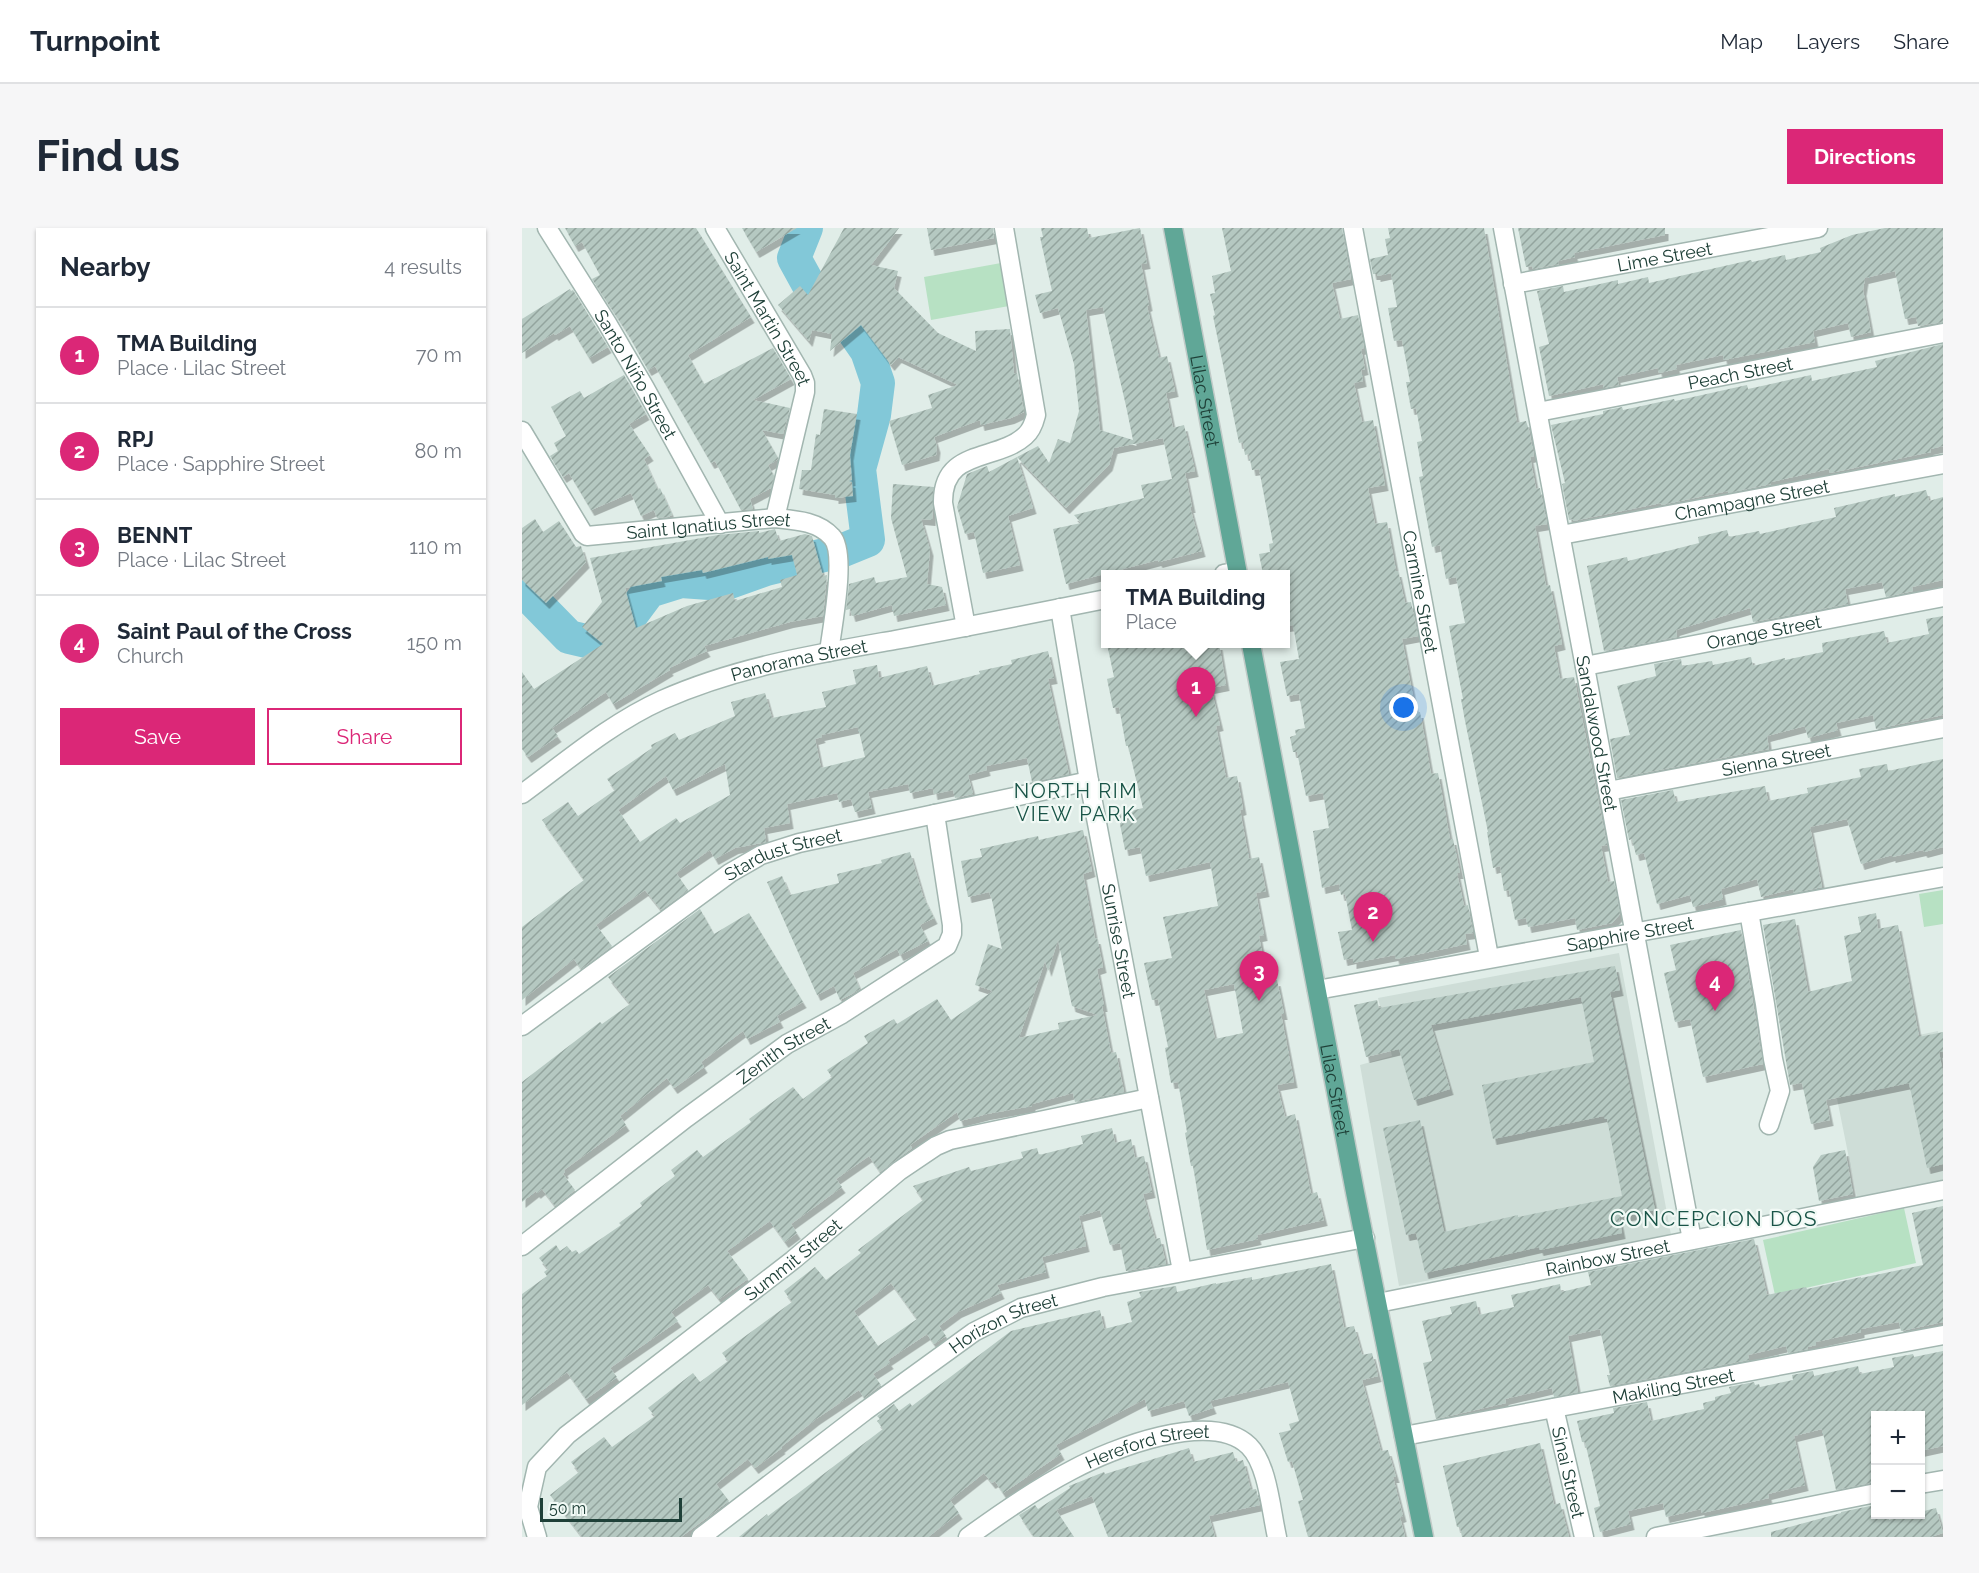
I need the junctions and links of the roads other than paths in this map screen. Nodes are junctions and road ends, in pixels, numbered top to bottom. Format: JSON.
{"nodes":[{"id":1,"x":547,"y":228,"type":"edge"},
{"id":2,"x":715,"y":228,"type":"edge"},
{"id":3,"x":1004,"y":228,"type":"edge"},
{"id":4,"x":1173,"y":228,"type":"edge"},
{"id":5,"x":1353,"y":228,"type":"edge"},
{"id":6,"x":1503,"y":228,"type":"edge"},
{"id":7,"x":1818,"y":228,"type":"edge"},
{"id":8,"x":1513,"y":284,"type":"junction"},
{"id":9,"x":1943,"y":333,"type":"edge"},
{"id":10,"x":1538,"y":412,"type":"junction"},
{"id":11,"x":522,"y":431,"type":"edge"},
{"id":12,"x":1943,"y":464,"type":"edge"},
{"id":13,"x":776,"y":518,"type":"junction"},
{"id":14,"x":720,"y":524,"type":"junction"},
{"id":15,"x":1561,"y":535,"type":"junction"},
{"id":16,"x":1232,"y":570,"type":"edge"},
{"id":17,"x":1943,"y":597,"type":"edge"},
{"id":18,"x":1101,"y":600,"type":"edge"},
{"id":19,"x":1060,"y":608,"type":"junction"},
{"id":20,"x":966,"y":627,"type":"junction"},
{"id":21,"x":1252,"y":648,"type":"edge"},
{"id":22,"x":830,"y":652,"type":"junction"},
{"id":23,"x":1585,"y":666,"type":"junction"},
{"id":24,"x":1943,"y":729,"type":"edge"},
{"id":25,"x":1089,"y":781,"type":"junction"},
{"id":26,"x":1608,"y":791,"type":"junction"},
{"id":27,"x":522,"y":793,"type":"edge"},
{"id":28,"x":935,"y":814,"type":"junction"},
{"id":29,"x":1943,"y":877,"type":"edge"},
{"id":30,"x":1749,"y":912,"type":"junction"},
{"id":31,"x":1635,"y":933,"type":"junction"},
{"id":32,"x":1490,"y":957,"type":"junction"},
{"id":33,"x":1317,"y":990,"type":"junction"},
{"id":34,"x":522,"y":1026,"type":"edge"},
{"id":35,"x":1149,"y":1098,"type":"junction"},
{"id":36,"x":1769,"y":1125,"type":"dead end"},
{"id":37,"x":1943,"y":1190,"type":"edge"},
{"id":38,"x":1365,"y":1238,"type":"junction"},
{"id":39,"x":1692,"y":1240,"type":"junction"},
{"id":40,"x":522,"y":1246,"type":"edge"},
{"id":41,"x":1182,"y":1272,"type":"junction"},
{"id":42,"x":1378,"y":1303,"type":"junction"},
{"id":43,"x":1943,"y":1335,"type":"edge"},
{"id":44,"x":1554,"y":1408,"type":"junction"},
{"id":45,"x":1404,"y":1436,"type":"junction"},
{"id":46,"x":1943,"y":1480,"type":"edge"},
{"id":47,"x":1925,"y":1483,"type":"edge"},
{"id":48,"x":1871,"y":1494,"type":"edge"},
{"id":49,"x":1729,"y":1530,"type":"edge"},
{"id":50,"x":537,"y":1537,"type":"edge"},
{"id":51,"x":701,"y":1537,"type":"edge"},
{"id":52,"x":968,"y":1537,"type":"edge"},
{"id":53,"x":1277,"y":1537,"type":"edge"},
{"id":54,"x":1424,"y":1537,"type":"edge"},
{"id":55,"x":1584,"y":1537,"type":"edge"},
{"id":56,"x":1656,"y":1537,"type":"edge"}],
"edges":[{"from":1,"to":14,"type":"street","name":"Santo Niño Street"},
{"from":2,"to":13,"type":"street","name":"Saint Martin Street"},
{"from":3,"to":20,"type":"street"},
{"from":4,"to":16,"type":"main road","name":"Lilac Street"},
{"from":5,"to":32,"type":"street","name":"Carmine Street"},
{"from":6,"to":8,"type":"street","name":"Sandalwood Street"},
{"from":7,"to":8,"type":"street","name":"Lime Street"},
{"from":8,"to":10,"type":"street","name":"Sandalwood Street"},
{"from":9,"to":10,"type":"street","name":"Peach Street"},
{"from":10,"to":15,"type":"street","name":"Sandalwood Street"},
{"from":11,"to":14,"type":"street","name":"Saint Ignatius Street"},
{"from":12,"to":15,"type":"street","name":"Champagne Street"},
{"from":13,"to":14,"type":"street","name":"Saint Ignatius Street"},
{"from":13,"to":22,"type":"street","name":"Saint Ignatius Street"},
{"from":15,"to":23,"type":"street","name":"Sandalwood Street"},
{"from":17,"to":23,"type":"street","name":"Orange Street"},
{"from":18,"to":19,"type":"street","name":"Panorama Street"},
{"from":19,"to":20,"type":"street","name":"Panorama Street"},
{"from":19,"to":25,"type":"street","name":"Sunrise Street"},
{"from":20,"to":22,"type":"street","name":"Panorama Street"},
{"from":21,"to":33,"type":"main road","name":"Lilac Street"},
{"from":22,"to":27,"type":"street","name":"Panorama Street"},
{"from":23,"to":26,"type":"street","name":"Sandalwood Street"},
{"from":24,"to":26,"type":"street","name":"Sienna Street"},
{"from":25,"to":28,"type":"street","name":"Stardust Street"},
{"from":25,"to":35,"type":"street","name":"Sunrise Street"},
{"from":26,"to":31,"type":"street","name":"Sandalwood Street"},
{"from":28,"to":34,"type":"street","name":"Stardust Street"},
{"from":28,"to":40,"type":"street","name":"Zenith Street"},
{"from":29,"to":30,"type":"street","name":"Sapphire Street"},
{"from":30,"to":31,"type":"street","name":"Sapphire Street"},
{"from":30,"to":36,"type":"street"},
{"from":31,"to":32,"type":"street","name":"Sapphire Street"},
{"from":31,"to":39,"type":"street","name":"Sandalwood Street"},
{"from":32,"to":33,"type":"street","name":"Sapphire Street"},
{"from":33,"to":38,"type":"main road","name":"Lilac Street"},
{"from":35,"to":41,"type":"street","name":"Sunrise Street"},
{"from":35,"to":50,"type":"street","name":"Summit Street"},
{"from":37,"to":39,"type":"street","name":"Rainbow Street"},
{"from":38,"to":41,"type":"street","name":"Horizon Street"},
{"from":38,"to":42,"type":"main road","name":"Lilac Street"},
{"from":39,"to":42,"type":"street","name":"Rainbow Street"},
{"from":41,"to":51,"type":"street","name":"Horizon Street"},
{"from":42,"to":45,"type":"main road","name":"Lilac Street"},
{"from":43,"to":44,"type":"street","name":"Makiling Street"},
{"from":44,"to":45,"type":"street","name":"Makiling Street"},
{"from":44,"to":55,"type":"street","name":"Sinai Street"},
{"from":45,"to":54,"type":"main road","name":"Lilac Street"},
{"from":46,"to":47,"type":"street"},
{"from":48,"to":49,"type":"street"},
{"from":49,"to":56,"type":"street"},
{"from":52,"to":53,"type":"street","name":"Hereford Street"}]}
